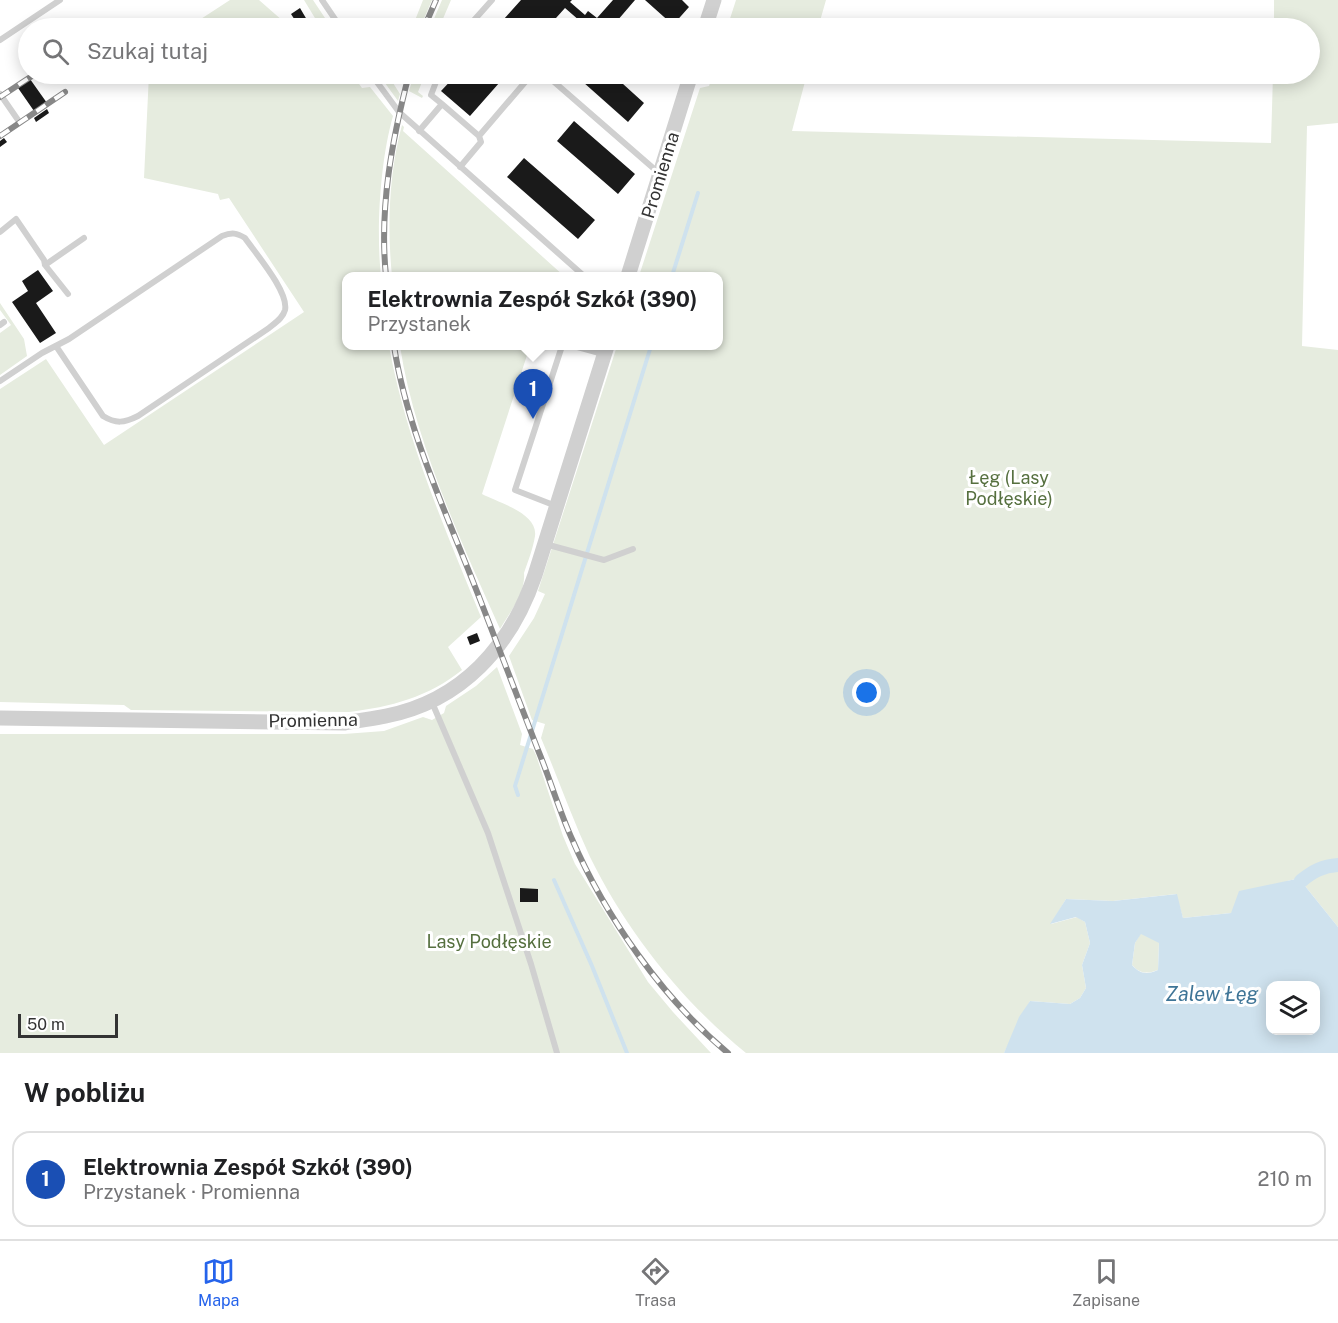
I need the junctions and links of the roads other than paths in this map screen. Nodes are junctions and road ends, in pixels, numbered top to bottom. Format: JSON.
{"nodes":[{"id":1,"x":60,"y":0,"type":"edge"},
{"id":2,"x":322,"y":0,"type":"edge"},
{"id":3,"x":492,"y":0,"type":"edge"},
{"id":4,"x":714,"y":0,"type":"edge"},
{"id":5,"x":33,"y":18,"type":"edge"},
{"id":6,"x":334,"y":18,"type":"edge"},
{"id":7,"x":476,"y":18,"type":"edge"},
{"id":8,"x":708,"y":18,"type":"edge"},
{"id":9,"x":18,"y":28,"type":"edge"},
{"id":10,"x":0,"y":40,"type":"edge"},
{"id":11,"x":378,"y":84,"type":"edge"},
{"id":12,"x":435,"y":84,"type":"edge"},
{"id":13,"x":523,"y":84,"type":"edge"},
{"id":14,"x":556,"y":84,"type":"edge"},
{"id":15,"x":689,"y":84,"type":"edge"},
{"id":16,"x":0,"y":94,"type":"edge"},
{"id":17,"x":442,"y":104,"type":"junction"},
{"id":18,"x":18,"y":120,"type":"dead end"},
{"id":19,"x":419,"y":131,"type":"junction"},
{"id":20,"x":479,"y":136,"type":"junction"},
{"id":21,"x":460,"y":167,"type":"junction"},
{"id":22,"x":660,"y":174,"type":"junction"},
{"id":23,"x":0,"y":232,"type":"edge"},
{"id":24,"x":84,"y":238,"type":"dead end"},
{"id":25,"x":45,"y":265,"type":"junction"},
{"id":26,"x":579,"y":272,"type":"edge"},
{"id":27,"x":629,"y":272,"type":"edge"},
{"id":28,"x":68,"y":294,"type":"dead end"},
{"id":29,"x":56,"y":346,"type":"junction"},
{"id":30,"x":560,"y":350,"type":"edge"},
{"id":31,"x":605,"y":350,"type":"edge"},
{"id":32,"x":0,"y":381,"type":"edge"},
{"id":33,"x":557,"y":506,"type":"junction"},
{"id":34,"x":545,"y":544,"type":"junction"},
{"id":35,"x":633,"y":549,"type":"dead end"},
{"id":36,"x":431,"y":700,"type":"junction"},
{"id":37,"x":0,"y":718,"type":"edge"},
{"id":38,"x":557,"y":1053,"type":"edge"}],
"edges":[{"from":1,"to":5,"type":"lane"},
{"from":2,"to":6,"type":"lane"},
{"from":3,"to":7,"type":"lane"},
{"from":4,"to":8,"type":"street"},
{"from":9,"to":10,"type":"lane"},
{"from":11,"to":19,"type":"lane"},
{"from":12,"to":17,"type":"lane"},
{"from":13,"to":20,"type":"lane"},
{"from":14,"to":22,"type":"lane"},
{"from":15,"to":22,"type":"street","name":"Promienna"},
{"from":16,"to":18,"type":"lane"},
{"from":17,"to":19,"type":"lane"},
{"from":17,"to":20,"type":"lane"},
{"from":19,"to":21,"type":"lane"},
{"from":20,"to":21,"type":"lane"},
{"from":21,"to":26,"type":"lane"},
{"from":22,"to":27,"type":"street","name":"Promienna"},
{"from":23,"to":25,"type":"lane"},
{"from":24,"to":25,"type":"lane"},
{"from":25,"to":28,"type":"lane"},
{"from":29,"to":29,"type":"lane"},
{"from":29,"to":32,"type":"lane"},
{"from":30,"to":33,"type":"lane"},
{"from":31,"to":33,"type":"street","name":"Promienna"},
{"from":33,"to":34,"type":"street","name":"Promienna"},
{"from":34,"to":35,"type":"lane"},
{"from":34,"to":36,"type":"street","name":"Promienna"},
{"from":36,"to":37,"type":"street","name":"Promienna"},
{"from":36,"to":38,"type":"lane"}]}
